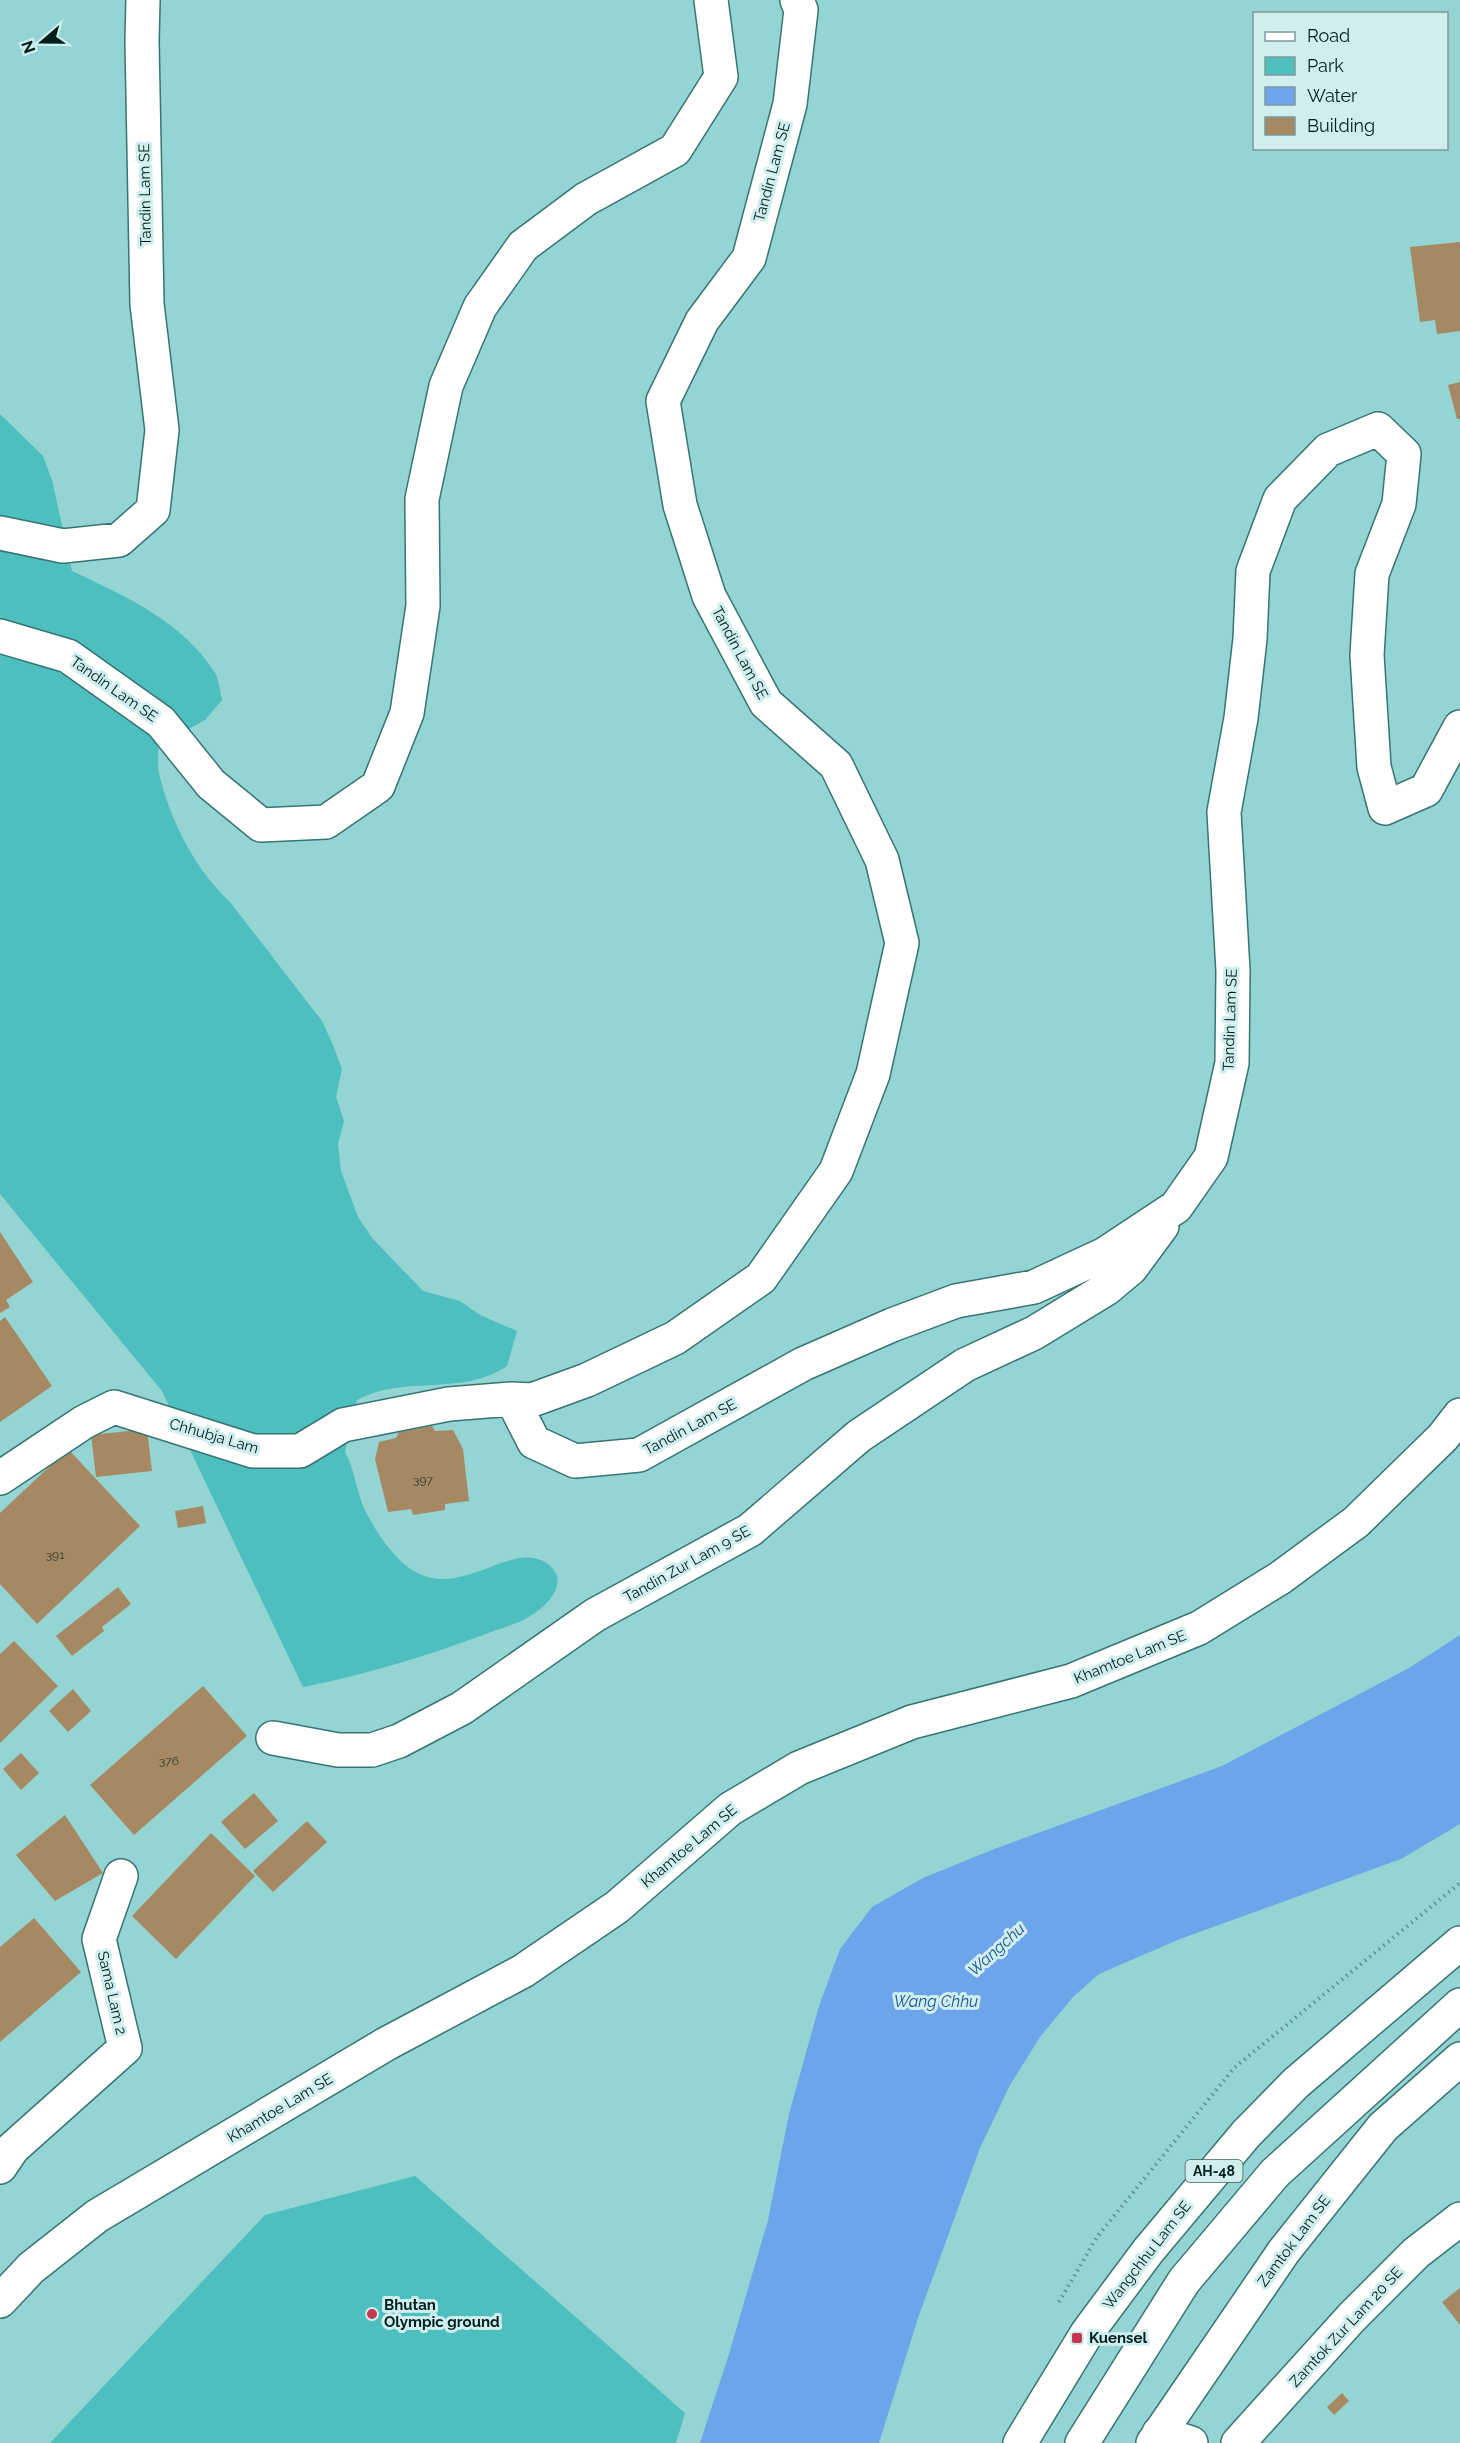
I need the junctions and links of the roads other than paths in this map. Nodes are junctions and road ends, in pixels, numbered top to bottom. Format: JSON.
{"nodes":[{"id":1,"x":143,"y":0,"type":"edge"},
{"id":2,"x":711,"y":0,"type":"edge"},
{"id":3,"x":797,"y":0,"type":"edge"},
{"id":4,"x":0,"y":533,"type":"edge"},
{"id":5,"x":0,"y":636,"type":"edge"},
{"id":6,"x":1460,"y":727,"type":"edge"},
{"id":7,"x":1176,"y":1207,"type":"junction"},
{"id":8,"x":513,"y":1399,"type":"junction"},
{"id":9,"x":1460,"y":1415,"type":"edge"},
{"id":10,"x":0,"y":1478,"type":"edge"},
{"id":11,"x":273,"y":1738,"type":"dead end"},
{"id":12,"x":121,"y":1876,"type":"dead end"},
{"id":13,"x":1460,"y":1943,"type":"edge"},
{"id":14,"x":1460,"y":2005,"type":"edge"},
{"id":15,"x":1460,"y":2059,"type":"edge"},
{"id":16,"x":0,"y":2168,"type":"edge"},
{"id":17,"x":1460,"y":2218,"type":"edge"},
{"id":18,"x":0,"y":2301,"type":"edge"},
{"id":19,"x":1156,"y":2438,"type":"edge"},
{"id":20,"x":1020,"y":2443,"type":"edge"},
{"id":21,"x":1082,"y":2443,"type":"edge"},
{"id":22,"x":1191,"y":2443,"type":"edge"},
{"id":23,"x":1238,"y":2443,"type":"edge"}],
"edges":[{"from":1,"to":4,"type":"main road","name":"Tandin Lam SE"},
{"from":2,"to":5,"type":"main road","name":"Tandin Lam SE"},
{"from":3,"to":8,"type":"main road","name":"Tandin Lam SE"},
{"from":6,"to":7,"type":"main road","name":"Tandin Lam SE"},
{"from":7,"to":8,"type":"main road","name":"Tandin Lam SE"},
{"from":7,"to":11,"type":"main road","name":"Tandin Zur Lam 9 SE"},
{"from":8,"to":10,"type":"main road","name":"Chhubja Lam"},
{"from":9,"to":18,"type":"main road","name":"Khamtoe Lam SE"},
{"from":12,"to":16,"type":"main road","name":"Sama Lam 2"},
{"from":13,"to":20,"type":"main road","name":"Wangchhu Lam SE","number":"AH-48"},
{"from":14,"to":21,"type":"main road","number":"AH-48"},
{"from":15,"to":19,"type":"main road","name":"Zamtok Lam SE"},
{"from":17,"to":23,"type":"main road","name":"Zamtok Zur Lam 20 SE"},
{"from":19,"to":22,"type":"main road"}]}
